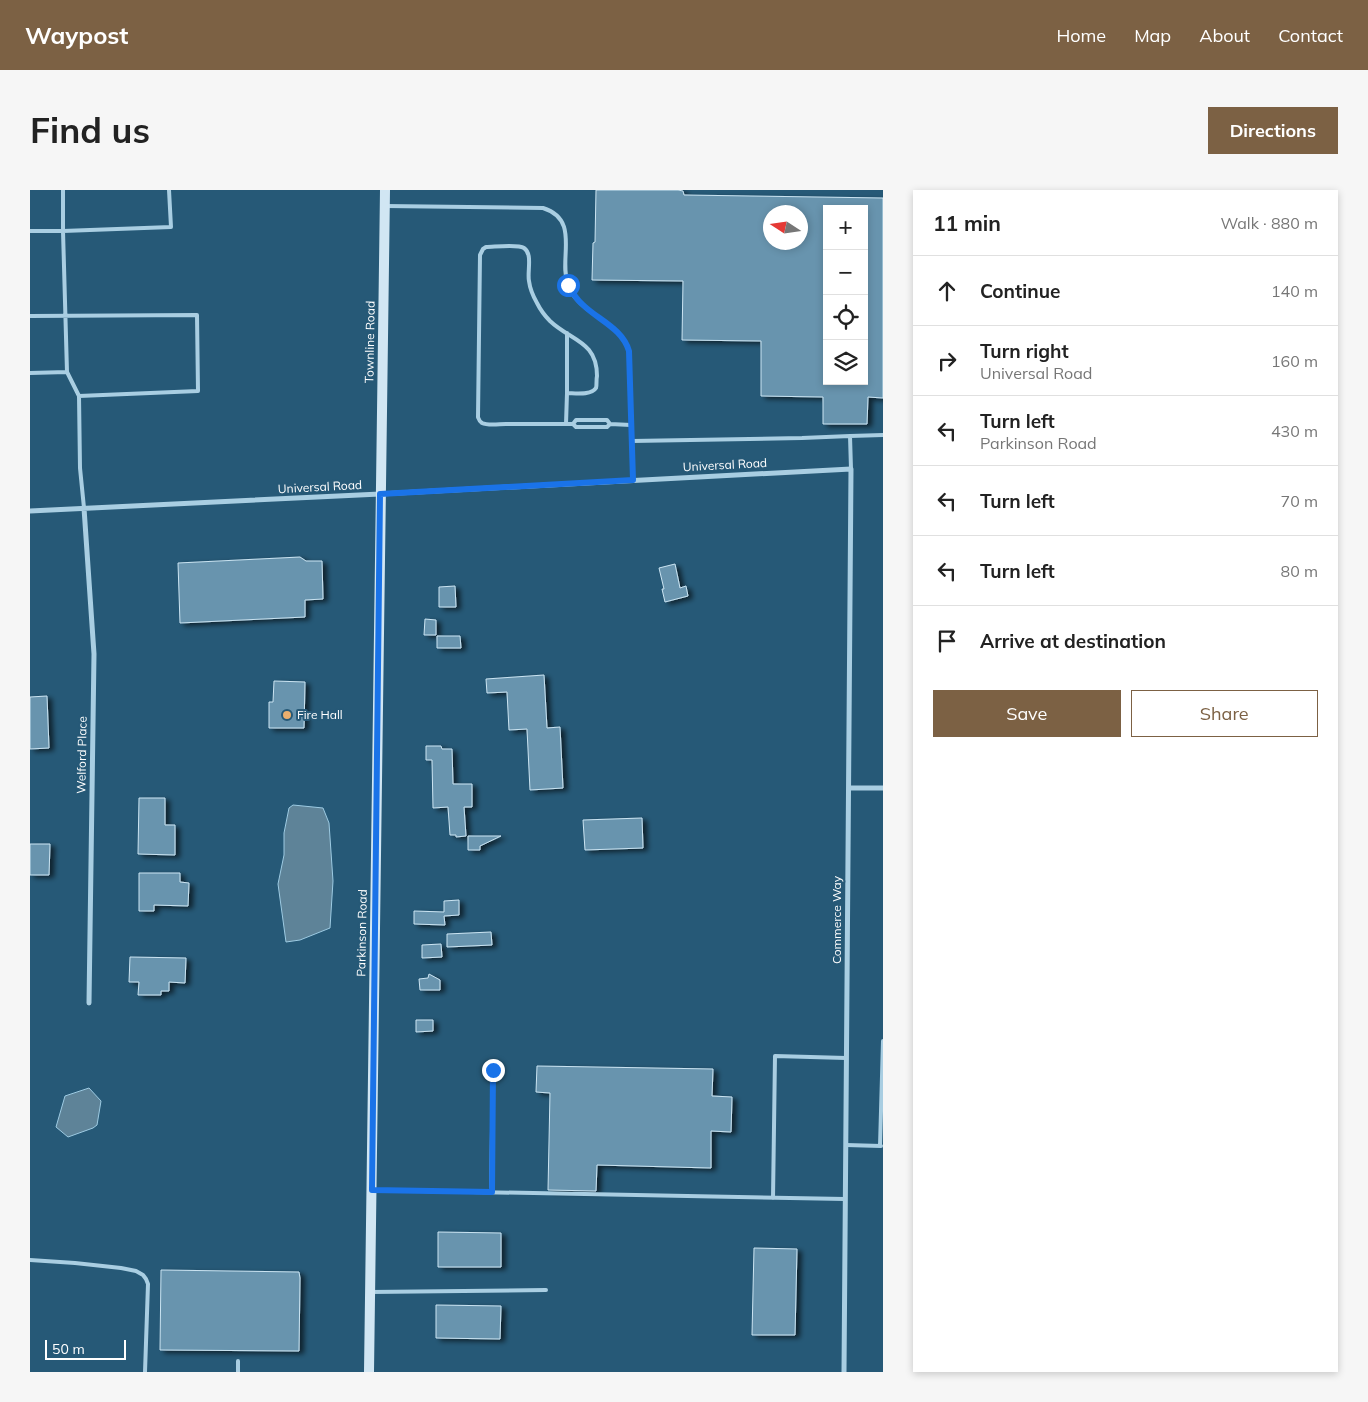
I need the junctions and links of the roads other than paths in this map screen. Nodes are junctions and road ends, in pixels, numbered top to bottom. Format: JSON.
{"nodes":[{"id":1,"x":63,"y":190,"type":"edge"},
{"id":2,"x":169,"y":190,"type":"edge"},
{"id":3,"x":385,"y":190,"type":"edge"},
{"id":4,"x":385,"y":206,"type":"junction"},
{"id":5,"x":30,"y":231,"type":"edge"},
{"id":6,"x":63,"y":231,"type":"junction"},
{"id":7,"x":30,"y":316,"type":"edge"},
{"id":8,"x":65,"y":316,"type":"junction"},
{"id":9,"x":567,"y":334,"type":"junction"},
{"id":10,"x":67,"y":372,"type":"junction"},
{"id":11,"x":30,"y":373,"type":"edge"},
{"id":12,"x":567,"y":393,"type":"junction"},
{"id":13,"x":79,"y":396,"type":"junction"},
{"id":14,"x":566,"y":424,"type":"junction"},
{"id":15,"x":631,"y":425,"type":"junction"},
{"id":16,"x":883,"y":435,"type":"edge"},
{"id":17,"x":850,"y":436,"type":"junction"},
{"id":18,"x":632,"y":441,"type":"junction"},
{"id":19,"x":851,"y":469,"type":"junction"},
{"id":20,"x":633,"y":480,"type":"junction"},
{"id":21,"x":380,"y":494,"type":"junction"},
{"id":22,"x":84,"y":508,"type":"junction"},
{"id":23,"x":30,"y":511,"type":"edge"},
{"id":24,"x":849,"y":788,"type":"junction"},
{"id":25,"x":883,"y":788,"type":"edge"},
{"id":26,"x":89,"y":1003,"type":"dead end"},
{"id":27,"x":883,"y":1042,"type":"edge"},
{"id":28,"x":846,"y":1058,"type":"junction"},
{"id":29,"x":493,"y":1070,"type":"dead end"},
{"id":30,"x":846,"y":1145,"type":"junction"},
{"id":31,"x":882,"y":1146,"type":"edge"},
{"id":32,"x":372,"y":1190,"type":"junction"},
{"id":33,"x":492,"y":1192,"type":"junction"},
{"id":34,"x":773,"y":1198,"type":"junction"},
{"id":35,"x":845,"y":1199,"type":"junction"},
{"id":36,"x":30,"y":1260,"type":"edge"},
{"id":37,"x":546,"y":1290,"type":"dead end"},
{"id":38,"x":370,"y":1292,"type":"junction"},
{"id":39,"x":238,"y":1362,"type":"dead end"},
{"id":40,"x":145,"y":1372,"type":"edge"},
{"id":41,"x":238,"y":1372,"type":"edge"},
{"id":42,"x":369,"y":1372,"type":"edge"},
{"id":43,"x":844,"y":1372,"type":"edge"}],
"edges":[{"from":1,"to":6,"type":"lane"},
{"from":2,"to":6,"type":"lane"},
{"from":3,"to":4,"type":"main road","name":"Townline Road"},
{"from":4,"to":15,"type":"lane"},
{"from":4,"to":21,"type":"main road","name":"Townline Road"},
{"from":5,"to":6,"type":"lane"},
{"from":6,"to":8,"type":"lane"},
{"from":7,"to":8,"type":"lane"},
{"from":8,"to":10,"type":"lane"},
{"from":8,"to":13,"type":"lane"},
{"from":9,"to":12,"type":"lane"},
{"from":9,"to":12,"type":"lane"},
{"from":9,"to":14,"type":"lane"},
{"from":10,"to":11,"type":"lane"},
{"from":10,"to":13,"type":"lane"},
{"from":12,"to":14,"type":"lane"},
{"from":13,"to":22,"type":"lane"},
{"from":14,"to":15,"type":"lane"},
{"from":15,"to":18,"type":"lane"},
{"from":16,"to":17,"type":"lane"},
{"from":17,"to":18,"type":"lane"},
{"from":17,"to":19,"type":"lane"},
{"from":18,"to":20,"type":"lane"},
{"from":19,"to":20,"type":"street","name":"Universal Road"},
{"from":19,"to":24,"type":"street","name":"Commerce Way"},
{"from":20,"to":21,"type":"street","name":"Universal Road"},
{"from":21,"to":22,"type":"street","name":"Universal Road"},
{"from":21,"to":32,"type":"main road","name":"Parkinson Road"},
{"from":22,"to":23,"type":"street","name":"Universal Road"},
{"from":22,"to":26,"type":"street","name":"Welford Place"},
{"from":24,"to":25,"type":"street"},
{"from":24,"to":28,"type":"street","name":"Commerce Way"},
{"from":27,"to":31,"type":"lane"},
{"from":28,"to":30,"type":"street","name":"Commerce Way"},
{"from":28,"to":34,"type":"lane"},
{"from":29,"to":33,"type":"lane"},
{"from":30,"to":31,"type":"lane"},
{"from":30,"to":35,"type":"street","name":"Commerce Way"},
{"from":32,"to":33,"type":"lane"},
{"from":32,"to":38,"type":"main road","name":"Parkinson Road"},
{"from":33,"to":34,"type":"lane"},
{"from":34,"to":35,"type":"lane"},
{"from":35,"to":43,"type":"street","name":"Commerce Way"},
{"from":36,"to":40,"type":"lane"},
{"from":37,"to":38,"type":"lane"},
{"from":38,"to":42,"type":"main road","name":"Parkinson Road"},
{"from":39,"to":41,"type":"lane"}]}
